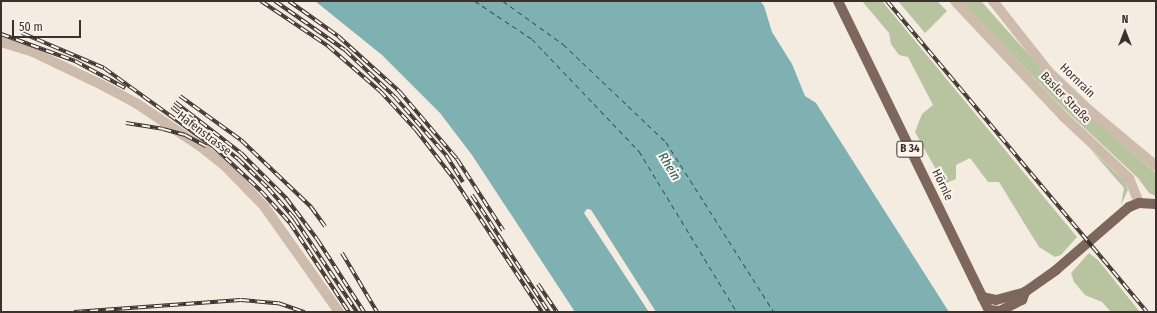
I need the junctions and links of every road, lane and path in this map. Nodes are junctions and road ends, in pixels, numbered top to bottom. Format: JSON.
{"nodes":[{"id":1,"x":838,"y":1,"type":"edge"},
{"id":2,"x":955,"y":1,"type":"edge"},
{"id":3,"x":993,"y":1,"type":"edge"},
{"id":4,"x":1,"y":42,"type":"edge"},
{"id":5,"x":1156,"y":166,"type":"edge"},
{"id":6,"x":1139,"y":203,"type":"junction"},
{"id":7,"x":1156,"y":204,"type":"edge"},
{"id":8,"x":1025,"y":292,"type":"junction"},
{"id":9,"x":982,"y":297,"type":"junction"},
{"id":10,"x":1015,"y":307,"type":"edge"},
{"id":11,"x":990,"y":311,"type":"edge"},
{"id":12,"x":339,"y":312,"type":"edge"}],
"edges":[{"from":1,"to":9,"type":"main road","name":"Hörnle","number":"B 34"},
{"from":2,"to":6,"type":"street","name":"Basler Straße"},
{"from":3,"to":5,"type":"street","name":"Hornrain"},
{"from":4,"to":12,"type":"street","name":"Hafenstrasse"},
{"from":6,"to":7,"type":"main road"},
{"from":6,"to":8,"type":"main road","number":"B 34"},
{"from":8,"to":9,"type":"main road","number":"B 34"},
{"from":8,"to":10,"type":"main road","number":"B 34"},
{"from":9,"to":11,"type":"main road","number":"B 34"},
{"from":10,"to":11,"type":"main road","number":"B 34"}]}
